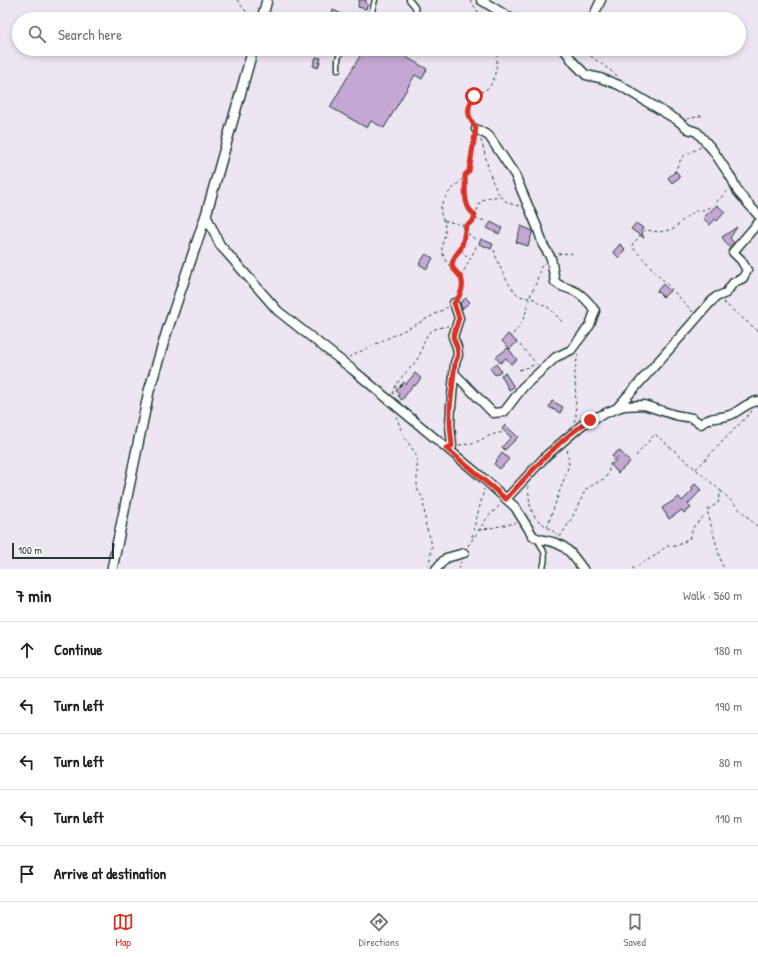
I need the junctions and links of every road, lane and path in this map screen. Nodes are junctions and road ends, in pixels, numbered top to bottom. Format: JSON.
{"nodes":[{"id":1,"x":237,"y":0,"type":"edge"},
{"id":2,"x":267,"y":0,"type":"edge"},
{"id":3,"x":375,"y":0,"type":"edge"},
{"id":4,"x":409,"y":0,"type":"edge"},
{"id":5,"x":470,"y":0,"type":"edge"},
{"id":6,"x":481,"y":0,"type":"edge"},
{"id":7,"x":601,"y":0,"type":"edge"},
{"id":8,"x":246,"y":12,"type":"edge"},
{"id":9,"x":264,"y":12,"type":"edge"},
{"id":10,"x":372,"y":12,"type":"edge"},
{"id":11,"x":417,"y":12,"type":"edge"},
{"id":12,"x":478,"y":12,"type":"edge"},
{"id":13,"x":501,"y":12,"type":"edge"},
{"id":14,"x":595,"y":12,"type":"edge"},
{"id":15,"x":251,"y":56,"type":"edge"},
{"id":16,"x":339,"y":56,"type":"edge"},
{"id":17,"x":496,"y":56,"type":"edge"},
{"id":18,"x":569,"y":56,"type":"edge"},
{"id":19,"x":338,"y":70,"type":"dead end"},
{"id":20,"x":704,"y":115,"type":"dead end"},
{"id":21,"x":684,"y":120,"type":"dead end"},
{"id":22,"x":476,"y":128,"type":"junction"},
{"id":23,"x":706,"y":142,"type":"junction"},
{"id":24,"x":674,"y":173,"type":"dead end"},
{"id":25,"x":465,"y":175,"type":"junction"},
{"id":26,"x":734,"y":185,"type":"junction"},
{"id":27,"x":501,"y":196,"type":"junction"},
{"id":28,"x":529,"y":209,"type":"junction"},
{"id":29,"x":206,"y":215,"type":"junction"},
{"id":30,"x":475,"y":215,"type":"junction"},
{"id":31,"x":758,"y":215,"type":"edge"},
{"id":32,"x":474,"y":219,"type":"junction"},
{"id":33,"x":443,"y":221,"type":"junction"},
{"id":34,"x":487,"y":221,"type":"dead end"},
{"id":35,"x":758,"y":223,"type":"edge"},
{"id":36,"x":466,"y":226,"type":"junction"},
{"id":37,"x":475,"y":239,"type":"dead end"},
{"id":38,"x":476,"y":245,"type":"dead end"},
{"id":39,"x":460,"y":249,"type":"junction"},
{"id":40,"x":494,"y":250,"type":"dead end"},
{"id":41,"x":575,"y":256,"type":"dead end"},
{"id":42,"x":471,"y":258,"type":"junction"},
{"id":43,"x":551,"y":258,"type":"junction"},
{"id":44,"x":454,"y":270,"type":"junction"},
{"id":45,"x":459,"y":275,"type":"junction"},
{"id":46,"x":716,"y":297,"type":"junction"},
{"id":47,"x":529,"y":298,"type":"junction"},
{"id":48,"x":454,"y":303,"type":"junction"},
{"id":49,"x":698,"y":317,"type":"junction"},
{"id":50,"x":458,"y":323,"type":"junction"},
{"id":51,"x":564,"y":324,"type":"dead end"},
{"id":52,"x":758,"y":331,"type":"edge"},
{"id":53,"x":513,"y":334,"type":"dead end"},
{"id":54,"x":520,"y":345,"type":"dead end"},
{"id":55,"x":342,"y":361,"type":"junction"},
{"id":56,"x":519,"y":370,"type":"dead end"},
{"id":57,"x":454,"y":373,"type":"junction"},
{"id":58,"x":758,"y":401,"type":"edge"},
{"id":59,"x":391,"y":402,"type":"junction"},
{"id":60,"x":615,"y":409,"type":"junction"},
{"id":61,"x":753,"y":410,"type":"dead end"},
{"id":62,"x":504,"y":432,"type":"dead end"},
{"id":63,"x":452,"y":446,"type":"joint"},
{"id":64,"x":636,"y":456,"type":"dead end"},
{"id":65,"x":618,"y":457,"type":"dead end"},
{"id":66,"x":696,"y":469,"type":"junction"},
{"id":67,"x":526,"y":477,"type":"junction"},
{"id":68,"x":485,"y":487,"type":"dead end"},
{"id":69,"x":721,"y":491,"type":"junction"},
{"id":70,"x":506,"y":499,"type":"junction"},
{"id":71,"x":705,"y":515,"type":"dead end"},
{"id":72,"x":524,"y":522,"type":"junction"},
{"id":73,"x":758,"y":527,"type":"edge"},
{"id":74,"x":479,"y":530,"type":"junction"},
{"id":75,"x":472,"y":537,"type":"dead end"},
{"id":76,"x":536,"y":538,"type":"junction"},
{"id":77,"x":464,"y":553,"type":"junction"},
{"id":78,"x":543,"y":568,"type":"dead end"},
{"id":79,"x":112,"y":569,"type":"edge"},
{"id":80,"x":428,"y":569,"type":"edge"},
{"id":81,"x":436,"y":569,"type":"edge"},
{"id":82,"x":459,"y":569,"type":"edge"},
{"id":83,"x":583,"y":569,"type":"edge"},
{"id":84,"x":632,"y":569,"type":"edge"},
{"id":85,"x":725,"y":569,"type":"edge"}],
"edges":[{"from":1,"to":8,"type":"path"},
{"from":2,"to":9,"type":"street"},
{"from":3,"to":10,"type":"lane"},
{"from":4,"to":11,"type":"lane"},
{"from":5,"to":12,"type":"path"},
{"from":6,"to":13,"type":"street"},
{"from":7,"to":14,"type":"street"},
{"from":15,"to":29,"type":"street"},
{"from":16,"to":19,"type":"lane"},
{"from":17,"to":22,"type":"path"},
{"from":18,"to":23,"type":"street"},
{"from":20,"to":21,"type":"path"},
{"from":22,"to":25,"type":"path"},
{"from":22,"to":27,"type":"path"},
{"from":22,"to":28,"type":"street"},
{"from":23,"to":24,"type":"path"},
{"from":23,"to":26,"type":"street"},
{"from":25,"to":30,"type":"path"},
{"from":25,"to":33,"type":"path"},
{"from":26,"to":31,"type":"street"},
{"from":26,"to":49,"type":"path"},
{"from":27,"to":28,"type":"path"},
{"from":27,"to":30,"type":"path"},
{"from":28,"to":43,"type":"street"},
{"from":29,"to":55,"type":"street"},
{"from":29,"to":79,"type":"street"},
{"from":30,"to":32,"type":"path"},
{"from":32,"to":34,"type":"path"},
{"from":32,"to":36,"type":"path"},
{"from":33,"to":36,"type":"path"},
{"from":33,"to":44,"type":"path"},
{"from":35,"to":46,"type":"street"},
{"from":36,"to":37,"type":"path"},
{"from":36,"to":39,"type":"path"},
{"from":38,"to":42,"type":"path"},
{"from":39,"to":42,"type":"path"},
{"from":39,"to":44,"type":"path"},
{"from":40,"to":47,"type":"path"},
{"from":41,"to":43,"type":"path"},
{"from":42,"to":45,"type":"path"},
{"from":43,"to":47,"type":"path"},
{"from":43,"to":57,"type":"street"},
{"from":44,"to":45,"type":"path"},
{"from":45,"to":48,"type":"path"},
{"from":46,"to":49,"type":"street"},
{"from":46,"to":52,"type":"path"},
{"from":47,"to":51,"type":"path"},
{"from":47,"to":53,"type":"path"},
{"from":48,"to":50,"type":"street"},
{"from":48,"to":55,"type":"path"},
{"from":49,"to":60,"type":"street"},
{"from":50,"to":57,"type":"street"},
{"from":50,"to":59,"type":"path"},
{"from":54,"to":56,"type":"path"},
{"from":55,"to":59,"type":"street"},
{"from":57,"to":63,"type":"street"},
{"from":58,"to":60,"type":"street"},
{"from":59,"to":70,"type":"street"},
{"from":59,"to":80,"type":"path"},
{"from":60,"to":67,"type":"street"},
{"from":61,"to":66,"type":"path"},
{"from":62,"to":63,"type":"path"},
{"from":64,"to":66,"type":"path"},
{"from":65,"to":67,"type":"path"},
{"from":66,"to":69,"type":"path"},
{"from":67,"to":70,"type":"street"},
{"from":68,"to":75,"type":"path"},
{"from":69,"to":73,"type":"path"},
{"from":69,"to":85,"type":"path"},
{"from":70,"to":72,"type":"street"},
{"from":70,"to":74,"type":"path"},
{"from":71,"to":84,"type":"path"},
{"from":72,"to":74,"type":"path"},
{"from":72,"to":76,"type":"street"},
{"from":74,"to":77,"type":"path"},
{"from":76,"to":78,"type":"lane"},
{"from":76,"to":83,"type":"street"},
{"from":77,"to":81,"type":"street"},
{"from":77,"to":82,"type":"path"}]}
